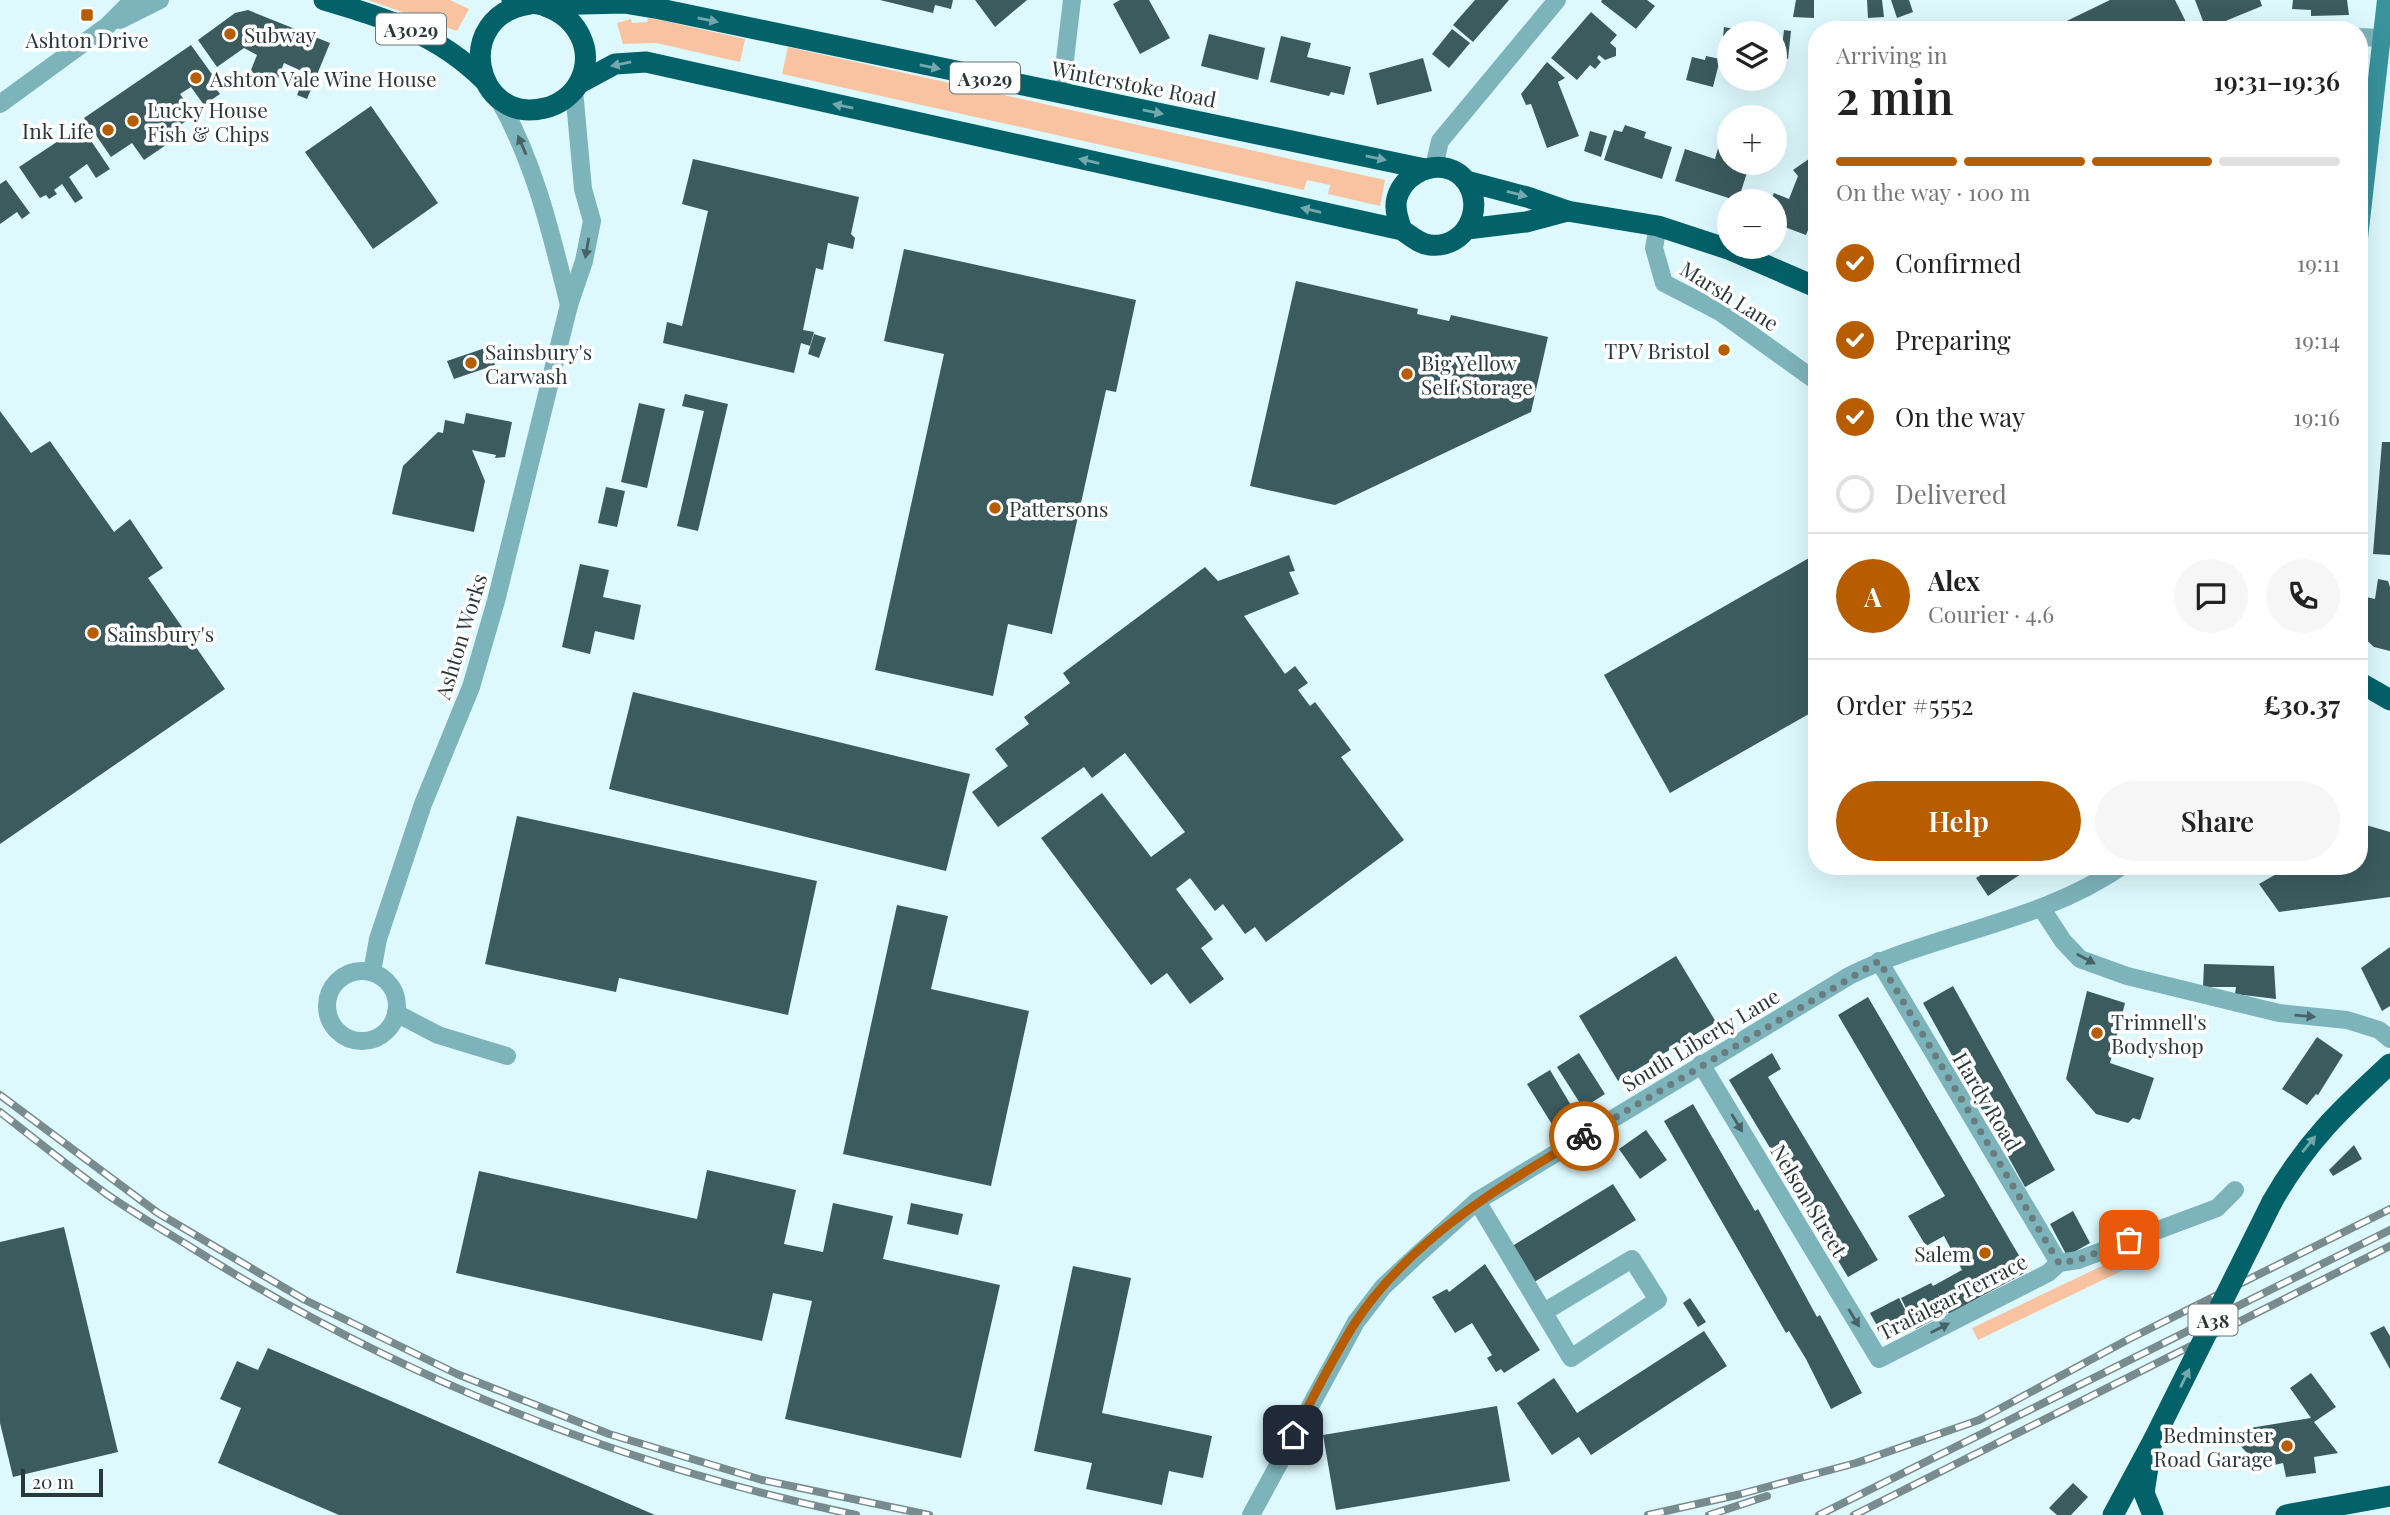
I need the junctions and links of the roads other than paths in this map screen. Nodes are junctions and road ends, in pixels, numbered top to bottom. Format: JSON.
{"nodes":[{"id":1,"x":133,"y":0,"type":"edge"},
{"id":2,"x":160,"y":0,"type":"edge"},
{"id":3,"x":324,"y":0,"type":"edge"},
{"id":4,"x":1072,"y":0,"type":"edge"},
{"id":5,"x":1557,"y":0,"type":"edge"},
{"id":6,"x":2386,"y":0,"type":"edge"},
{"id":7,"x":528,"y":3,"type":"edge"},
{"id":8,"x":107,"y":26,"type":"junction"},
{"id":9,"x":2368,"y":37,"type":"edge"},
{"id":10,"x":2382,"y":38,"type":"junction"},
{"id":11,"x":576,"y":87,"type":"junction"},
{"id":12,"x":492,"y":90,"type":"junction"},
{"id":13,"x":1060,"y":94,"type":"junction"},
{"id":14,"x":0,"y":104,"type":"edge"},
{"id":15,"x":2368,"y":160,"type":"edge"},
{"id":16,"x":1429,"y":168,"type":"junction"},
{"id":17,"x":1466,"y":181,"type":"junction"},
{"id":18,"x":1567,"y":211,"type":"junction"},
{"id":19,"x":1658,"y":226,"type":"junction"},
{"id":20,"x":1467,"y":229,"type":"junction"},
{"id":21,"x":1402,"y":230,"type":"junction"},
{"id":22,"x":1808,"y":284,"type":"edge"},
{"id":23,"x":569,"y":306,"type":"junction"},
{"id":24,"x":1808,"y":375,"type":"edge"},
{"id":25,"x":2368,"y":687,"type":"edge"},
{"id":26,"x":2390,"y":700,"type":"edge"},
{"id":27,"x":2105,"y":875,"type":"edge"},
{"id":28,"x":2042,"y":909,"type":"junction"},
{"id":29,"x":1879,"y":961,"type":"junction"},
{"id":30,"x":372,"y":972,"type":"junction"},
{"id":31,"x":396,"y":1013,"type":"junction"},
{"id":32,"x":2390,"y":1039,"type":"edge"},
{"id":33,"x":507,"y":1056,"type":"dead end"},
{"id":34,"x":1701,"y":1064,"type":"junction"},
{"id":35,"x":2390,"y":1064,"type":"edge"},
{"id":36,"x":2235,"y":1190,"type":"dead end"},
{"id":37,"x":1477,"y":1201,"type":"junction"},
{"id":38,"x":2059,"y":1263,"type":"junction"},
{"id":39,"x":1544,"y":1312,"type":"junction"},
{"id":40,"x":1879,"y":1359,"type":"joint"},
{"id":41,"x":2154,"y":1439,"type":"junction"},
{"id":42,"x":2390,"y":1496,"type":"edge"},
{"id":43,"x":1254,"y":1509,"type":"edge"},
{"id":44,"x":2113,"y":1515,"type":"edge"},
{"id":45,"x":2153,"y":1515,"type":"edge"},
{"id":46,"x":2287,"y":1515,"type":"edge"}],
"edges":[{"from":1,"to":8,"type":"street"},
{"from":2,"to":8,"type":"street"},
{"from":3,"to":12,"type":"highway","name":"Winterstoke Road","number":"A3029"},
{"from":4,"to":13,"type":"street"},
{"from":5,"to":16,"type":"street"},
{"from":6,"to":10,"type":"street"},
{"from":7,"to":11,"type":"highway"},
{"from":7,"to":12,"type":"highway","name":"Winterstoke Road","number":"A3029"},
{"from":7,"to":13,"type":"highway","name":"Winterstoke Road","number":"A3029","one_way":true},
{"from":8,"to":14,"type":"street"},
{"from":9,"to":10,"type":"street"},
{"from":10,"to":15,"type":"street"},
{"from":11,"to":12,"type":"highway","name":"Winterstoke Road","number":"A3029"},
{"from":21,"to":11,"type":"highway","name":"Winterstoke Road","number":"A3029","one_way":true},
{"from":11,"to":23,"type":"street","name":"Ashton Works","one_way":true},
{"from":23,"to":12,"type":"street","name":"Ashton Works","one_way":true},
{"from":13,"to":16,"type":"highway","name":"Winterstoke Road","number":"A3029","one_way":true},
{"from":16,"to":17,"type":"highway","name":"Winterstoke Road","number":"A3029"},
{"from":16,"to":21,"type":"highway"},
{"from":17,"to":18,"type":"highway","name":"Winterstoke Road","number":"A3029","one_way":true},
{"from":17,"to":20,"type":"highway"},
{"from":18,"to":19,"type":"highway","name":"Winterstoke Road","number":"A3029"},
{"from":18,"to":20,"type":"highway","name":"Winterstoke Road","number":"A3029"},
{"from":19,"to":22,"type":"highway","name":"Winterstoke Road","number":"A3029"},
{"from":19,"to":24,"type":"street","name":"Marsh Lane"},
{"from":20,"to":21,"type":"highway","name":"Winterstoke Road","number":"A3029"},
{"from":23,"to":30,"type":"street","name":"Ashton Works"},
{"from":25,"to":26,"type":"highway"},
{"from":27,"to":28,"type":"street","name":"South Liberty Lane"},
{"from":28,"to":29,"type":"street","name":"South Liberty Lane"},
{"from":28,"to":32,"type":"street","one_way":true},
{"from":29,"to":34,"type":"street","name":"South Liberty Lane"},
{"from":29,"to":38,"type":"street","name":"Hardy Road"},
{"from":30,"to":31,"type":"street"},
{"from":30,"to":31,"type":"street"},
{"from":31,"to":33,"type":"street"},
{"from":34,"to":37,"type":"street","name":"South Liberty Lane"},
{"from":34,"to":40,"type":"street","name":"Nelson Street","one_way":true},
{"from":41,"to":35,"type":"highway","number":"A38","one_way":true,"bridge":true},
{"from":36,"to":38,"type":"street","name":"Trafalgar Terrace"},
{"from":37,"to":39,"type":"street"},
{"from":37,"to":43,"type":"street","name":"South Liberty Lane"},
{"from":40,"to":38,"type":"street","name":"Trafalgar Terrace","one_way":true},
{"from":39,"to":39,"type":"street"},
{"from":41,"to":44,"type":"highway","number":"A38"},
{"from":41,"to":45,"type":"highway","number":"A38"},
{"from":42,"to":46,"type":"highway"}]}
